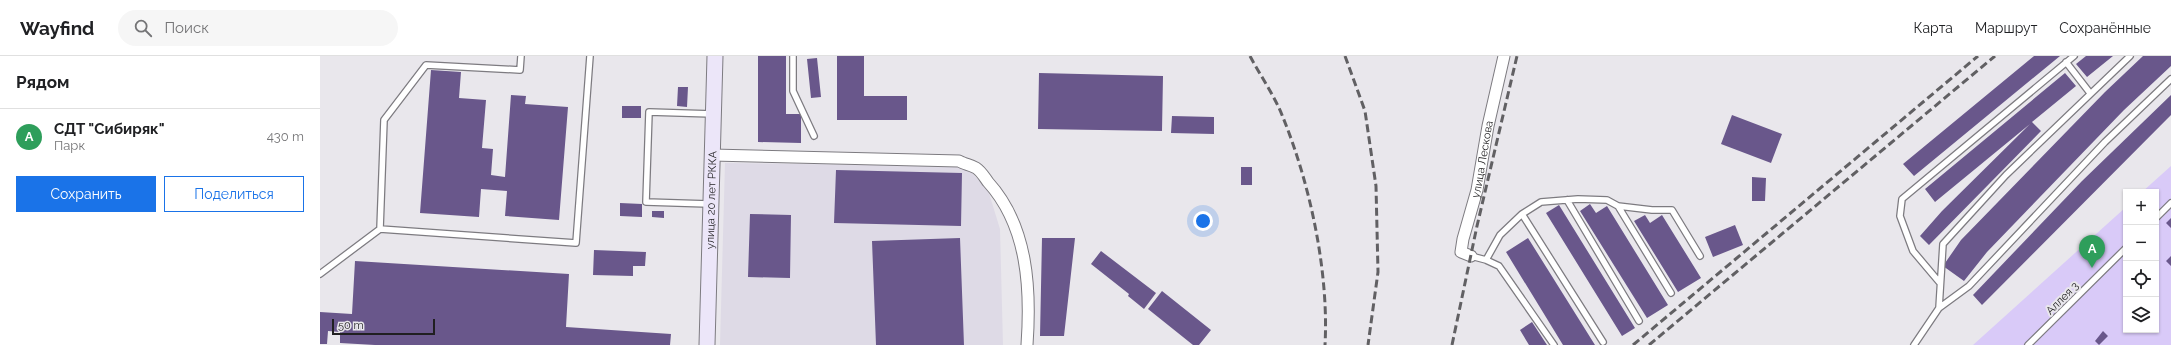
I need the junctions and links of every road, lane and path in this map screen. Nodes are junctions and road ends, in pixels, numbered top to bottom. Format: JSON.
{"nodes":[{"id":1,"x":521,"y":56,"type":"edge"},
{"id":2,"x":590,"y":56,"type":"edge"},
{"id":3,"x":715,"y":56,"type":"edge"},
{"id":4,"x":793,"y":56,"type":"edge"},
{"id":5,"x":1504,"y":56,"type":"edge"},
{"id":6,"x":2074,"y":56,"type":"edge"},
{"id":7,"x":2130,"y":56,"type":"edge"},
{"id":8,"x":2066,"y":62,"type":"junction"},
{"id":9,"x":2171,"y":79,"type":"edge"},
{"id":10,"x":2090,"y":93,"type":"junction"},
{"id":11,"x":713,"y":114,"type":"junction"},
{"id":12,"x":814,"y":136,"type":"dead end"},
{"id":13,"x":712,"y":155,"type":"junction"},
{"id":14,"x":1567,"y":200,"type":"junction"},
{"id":15,"x":2171,"y":203,"type":"edge"},
{"id":16,"x":711,"y":204,"type":"junction"},
{"id":17,"x":1618,"y":206,"type":"junction"},
{"id":18,"x":1522,"y":214,"type":"junction"},
{"id":19,"x":2159,"y":215,"type":"edge"},
{"id":20,"x":380,"y":229,"type":"junction"},
{"id":21,"x":2123,"y":251,"type":"edge"},
{"id":22,"x":1471,"y":256,"type":"joint"},
{"id":23,"x":1700,"y":256,"type":"dead end"},
{"id":24,"x":1486,"y":260,"type":"junction"},
{"id":25,"x":320,"y":274,"type":"edge"},
{"id":26,"x":1940,"y":283,"type":"junction"},
{"id":27,"x":1671,"y":293,"type":"dead end"},
{"id":28,"x":1939,"y":308,"type":"junction"},
{"id":29,"x":1639,"y":321,"type":"dead end"},
{"id":30,"x":1603,"y":342,"type":"dead end"},
{"id":31,"x":708,"y":345,"type":"edge"},
{"id":32,"x":1027,"y":345,"type":"edge"},
{"id":33,"x":1554,"y":345,"type":"edge"},
{"id":34,"x":1914,"y":345,"type":"edge"},
{"id":35,"x":2028,"y":345,"type":"edge"}],
"edges":[{"from":1,"to":20,"type":"lane"},
{"from":2,"to":20,"type":"lane"},
{"from":3,"to":11,"type":"main road","name":"улица 20 лет РККА"},
{"from":4,"to":12,"type":"lane"},
{"from":5,"to":22,"type":"street","name":"улица Лескова"},
{"from":6,"to":8,"type":"lane"},
{"from":7,"to":10,"type":"lane"},
{"from":8,"to":10,"type":"lane"},
{"from":8,"to":26,"type":"lane"},
{"from":9,"to":28,"type":"lane"},
{"from":10,"to":26,"type":"lane"},
{"from":11,"to":13,"type":"main road","name":"улица 20 лет РККА"},
{"from":11,"to":16,"type":"lane"},
{"from":13,"to":16,"type":"main road","name":"улица 20 лет РККА"},
{"from":13,"to":32,"type":"street"},
{"from":14,"to":17,"type":"lane"},
{"from":14,"to":18,"type":"lane"},
{"from":14,"to":29,"type":"lane"},
{"from":15,"to":19,"type":"lane"},
{"from":16,"to":31,"type":"main road","name":"улица 20 лет РККА"},
{"from":17,"to":23,"type":"lane"},
{"from":17,"to":27,"type":"lane"},
{"from":18,"to":24,"type":"lane"},
{"from":18,"to":30,"type":"lane"},
{"from":20,"to":25,"type":"lane"},
{"from":21,"to":35,"type":"lane","name":"Аллея 3"},
{"from":22,"to":24,"type":"lane"},
{"from":24,"to":33,"type":"lane"},
{"from":26,"to":28,"type":"lane"},
{"from":28,"to":34,"type":"lane"}]}
